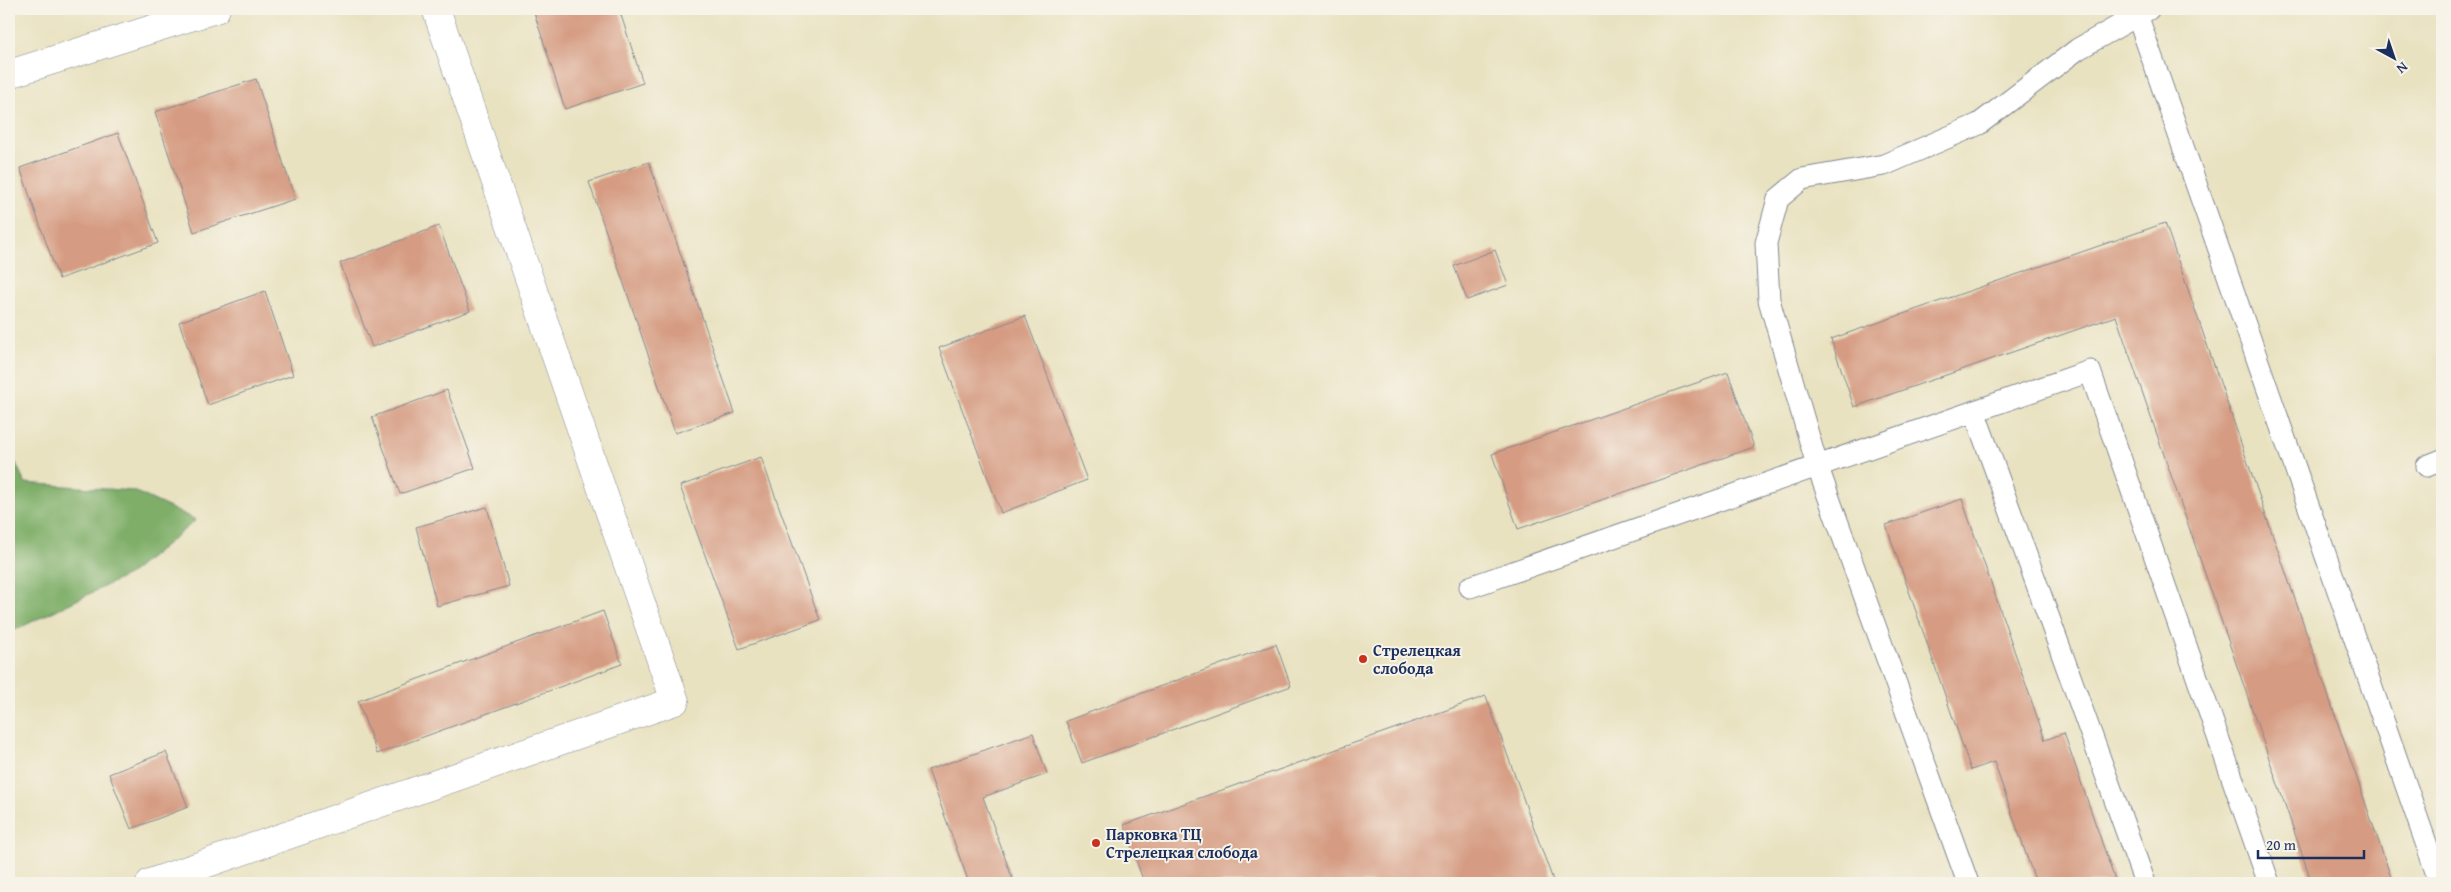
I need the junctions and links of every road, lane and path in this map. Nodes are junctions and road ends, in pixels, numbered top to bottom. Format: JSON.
{"nodes":[{"id":1,"x":216,"y":9,"type":"edge"},
{"id":2,"x":436,"y":9,"type":"edge"},
{"id":3,"x":2140,"y":11,"type":"edge"},
{"id":4,"x":9,"y":74,"type":"edge"},
{"id":5,"x":1974,"y":411,"type":"junction"},
{"id":6,"x":1817,"y":465,"type":"junction"},
{"id":7,"x":1470,"y":587,"type":"dead end"},
{"id":8,"x":150,"y":883,"type":"edge"},
{"id":9,"x":1968,"y":883,"type":"edge"},
{"id":10,"x":2145,"y":883,"type":"edge"},
{"id":11,"x":2269,"y":883,"type":"edge"},
{"id":12,"x":2440,"y":883,"type":"edge"}],
"edges":[{"from":1,"to":4,"type":"street"},
{"from":2,"to":8,"type":"street"},
{"from":3,"to":6,"type":"lane"},
{"from":3,"to":12,"type":"lane"},
{"from":5,"to":6,"type":"lane"},
{"from":5,"to":10,"type":"lane"},
{"from":5,"to":11,"type":"lane"},
{"from":6,"to":7,"type":"lane"},
{"from":6,"to":9,"type":"lane"}]}
